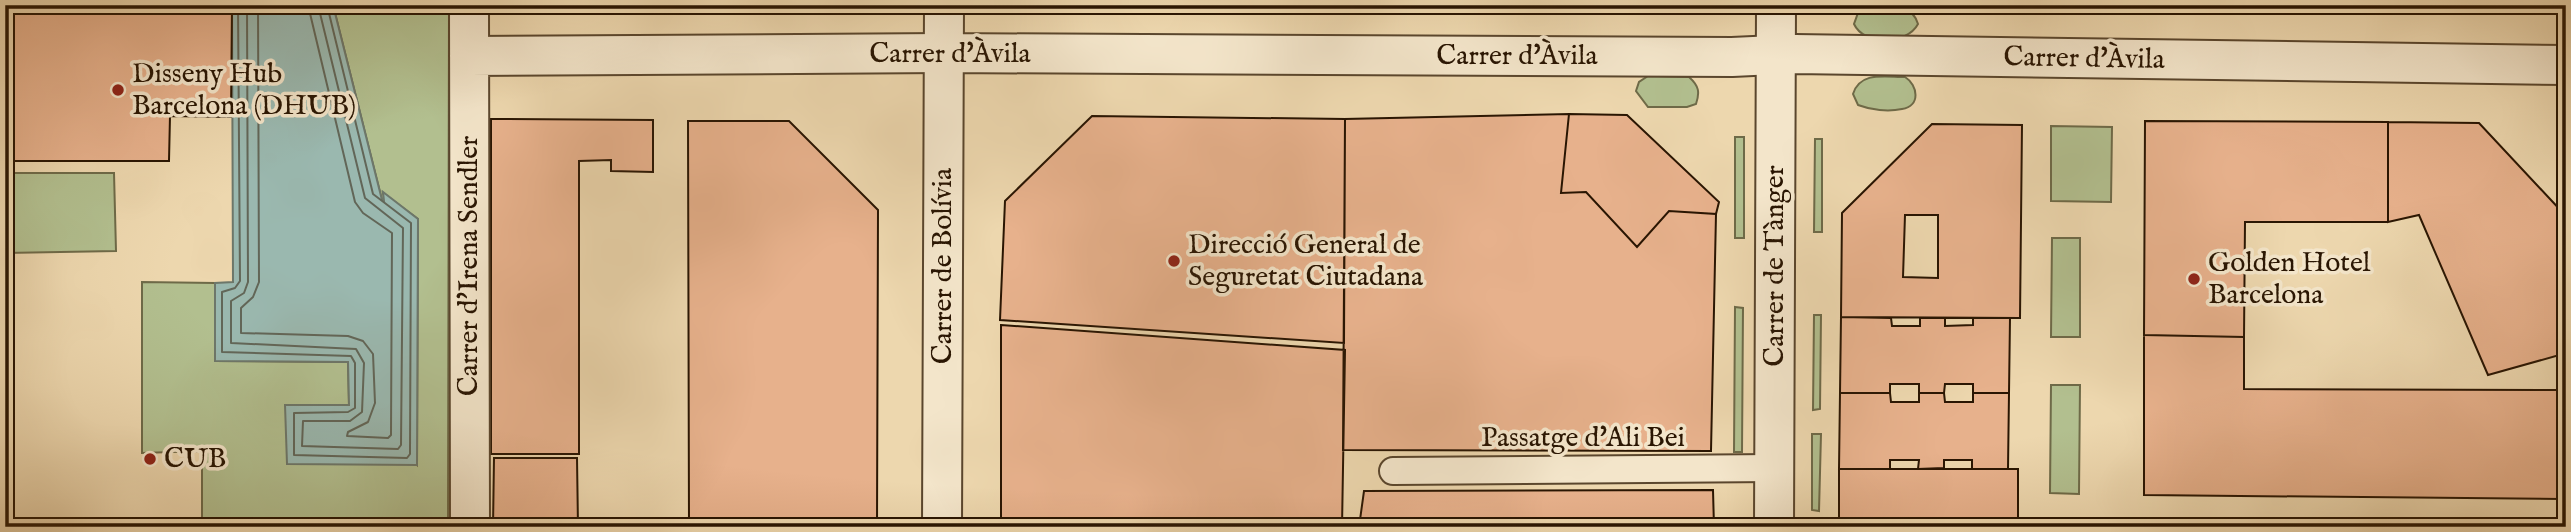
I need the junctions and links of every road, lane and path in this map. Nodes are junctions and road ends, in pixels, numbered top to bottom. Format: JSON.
{"nodes":[{"id":1,"x":469,"y":5,"type":"edge"},
{"id":2,"x":944,"y":5,"type":"edge"},
{"id":3,"x":1776,"y":5,"type":"edge"},
{"id":4,"x":944,"y":53,"type":"junction"},
{"id":5,"x":1775,"y":55,"type":"junction"},
{"id":6,"x":469,"y":56,"type":"junction"},
{"id":7,"x":2566,"y":65,"type":"edge"},
{"id":8,"x":1774,"y":468,"type":"junction"},
{"id":9,"x":1393,"y":471,"type":"dead end"},
{"id":10,"x":470,"y":527,"type":"edge"},
{"id":11,"x":943,"y":527,"type":"edge"},
{"id":12,"x":1774,"y":527,"type":"edge"}],
"edges":[{"from":1,"to":6,"type":"street","name":"Carrer d'Irena Sendler"},
{"from":2,"to":4,"type":"street","name":"Carrer de Bolívia"},
{"from":3,"to":5,"type":"street","name":"Carrer de Tànger"},
{"from":4,"to":5,"type":"street","name":"Carrer d'Àvila"},
{"from":4,"to":6,"type":"street","name":"Carrer d'Àvila"},
{"from":4,"to":11,"type":"street","name":"Carrer de Bolívia"},
{"from":5,"to":7,"type":"street","name":"Carrer d'Àvila"},
{"from":5,"to":8,"type":"street","name":"Carrer de Tànger"},
{"from":6,"to":10,"type":"street","name":"Carrer d'Irena Sendler"},
{"from":8,"to":9,"type":"lane","name":"Passatge d'Ali Bei"},
{"from":8,"to":12,"type":"street","name":"Carrer de Tànger"}]}
